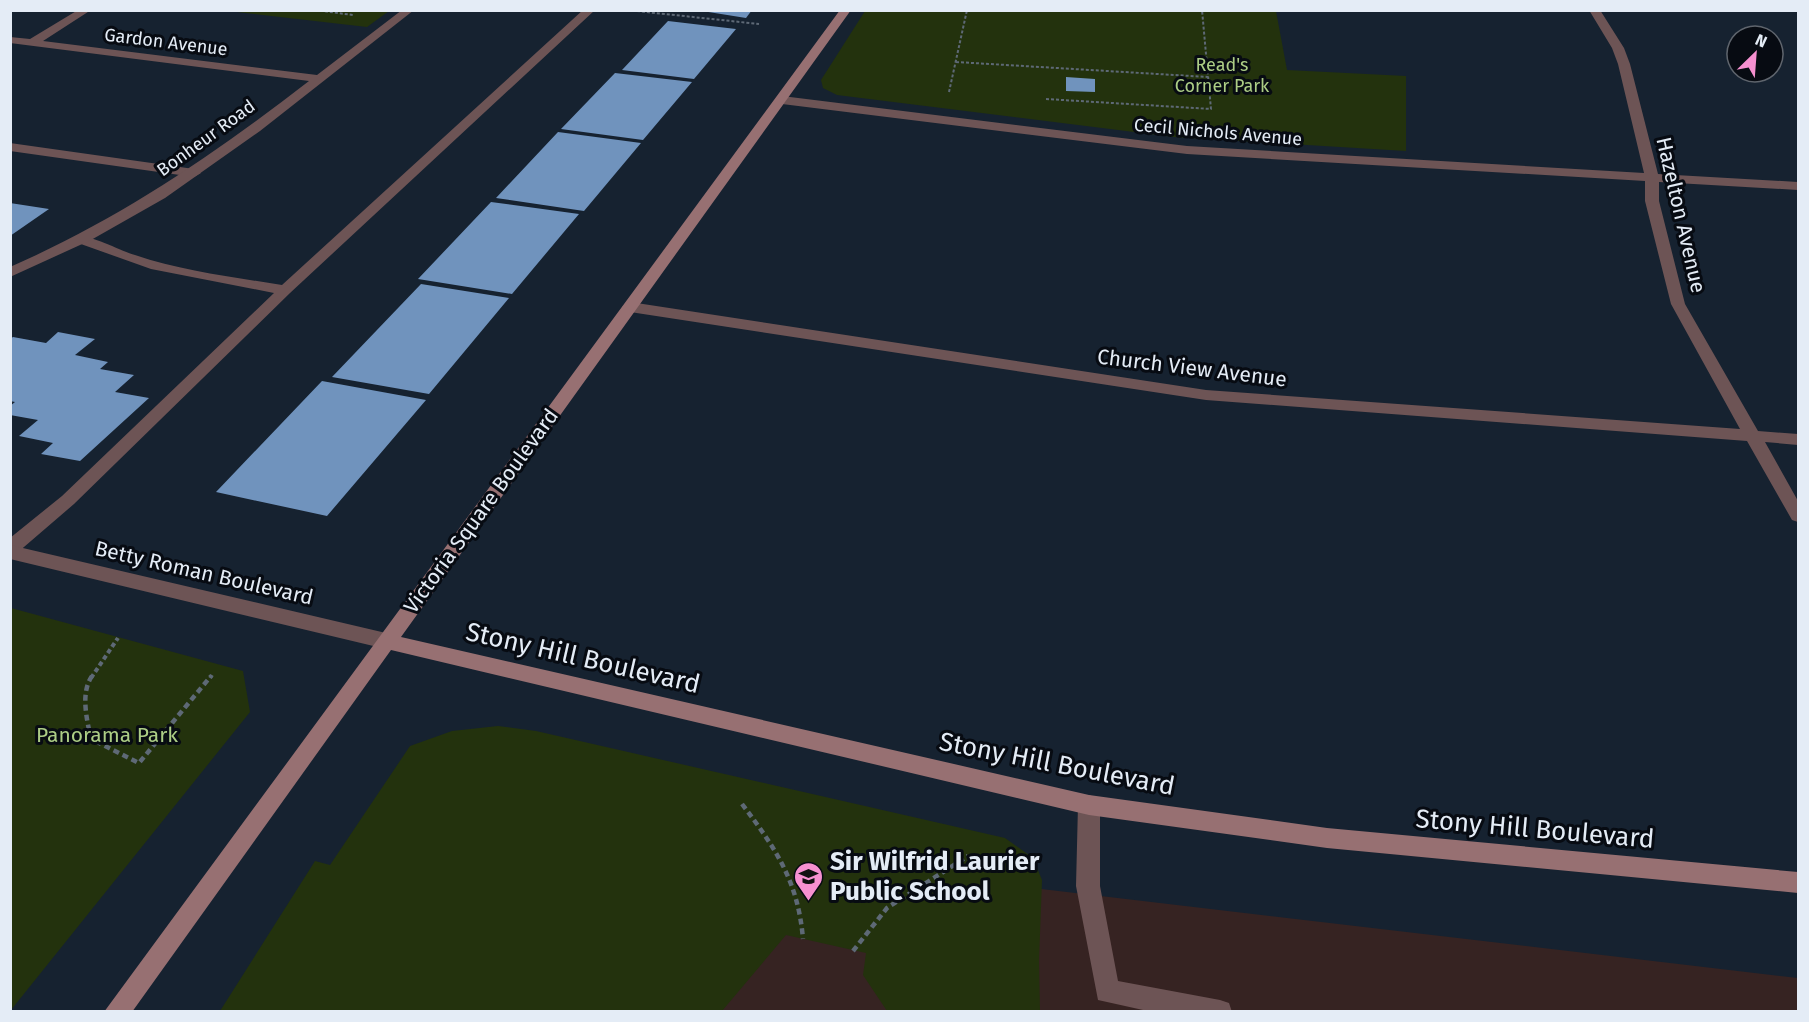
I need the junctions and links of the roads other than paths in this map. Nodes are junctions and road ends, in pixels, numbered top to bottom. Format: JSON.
{"nodes":[{"id":1,"x":86,"y":10,"type":"edge"},
{"id":2,"x":409,"y":10,"type":"edge"},
{"id":3,"x":590,"y":10,"type":"edge"},
{"id":4,"x":846,"y":10,"type":"edge"},
{"id":5,"x":1594,"y":10,"type":"edge"},
{"id":6,"x":10,"y":40,"type":"edge"},
{"id":7,"x":31,"y":43,"type":"junction"},
{"id":8,"x":318,"y":78,"type":"junction"},
{"id":9,"x":782,"y":99,"type":"junction"},
{"id":10,"x":10,"y":147,"type":"edge"},
{"id":11,"x":194,"y":173,"type":"junction"},
{"id":12,"x":1652,"y":178,"type":"junction"},
{"id":13,"x":1798,"y":186,"type":"edge"},
{"id":14,"x":83,"y":240,"type":"junction"},
{"id":15,"x":10,"y":273,"type":"edge"},
{"id":16,"x":285,"y":290,"type":"junction"},
{"id":17,"x":630,"y":307,"type":"junction"},
{"id":18,"x":1752,"y":435,"type":"junction"},
{"id":19,"x":1798,"y":439,"type":"edge"},
{"id":20,"x":1798,"y":516,"type":"edge"},
{"id":21,"x":10,"y":548,"type":"edge"},
{"id":22,"x":10,"y":552,"type":"edge"},
{"id":23,"x":386,"y":641,"type":"junction"},
{"id":24,"x":1089,"y":805,"type":"junction"},
{"id":25,"x":1798,"y":883,"type":"edge"},
{"id":26,"x":116,"y":1011,"type":"edge"},
{"id":27,"x":1220,"y":1011,"type":"edge"}],
"edges":[{"from":1,"to":7,"type":"street"},
{"from":2,"to":8,"type":"street","name":"Bonheur Road"},
{"from":3,"to":16,"type":"street"},
{"from":4,"to":9,"type":"street","name":"Victoria Square Boulevard"},
{"from":5,"to":12,"type":"street","name":"Hazelton Avenue"},
{"from":6,"to":7,"type":"street","name":"Gardon Avenue"},
{"from":7,"to":8,"type":"street","name":"Gardon Avenue"},
{"from":8,"to":11,"type":"street","name":"Bonheur Road"},
{"from":9,"to":12,"type":"street","name":"Cecil Nichols Avenue"},
{"from":9,"to":17,"type":"street","name":"Victoria Square Boulevard"},
{"from":10,"to":11,"type":"street"},
{"from":11,"to":14,"type":"street","name":"Bonheur Road"},
{"from":12,"to":13,"type":"street","name":"Cecil Nichols Avenue"},
{"from":12,"to":18,"type":"street","name":"Hazelton Avenue"},
{"from":14,"to":15,"type":"street","name":"Bonheur Road"},
{"from":14,"to":16,"type":"street"},
{"from":16,"to":21,"type":"street"},
{"from":17,"to":18,"type":"street","name":"Church View Avenue"},
{"from":17,"to":23,"type":"street","name":"Victoria Square Boulevard"},
{"from":18,"to":19,"type":"street","name":"Church View Avenue"},
{"from":18,"to":20,"type":"street","name":"Hazelton Avenue"},
{"from":22,"to":23,"type":"street","name":"Betty Roman Boulevard"},
{"from":23,"to":24,"type":"street","name":"Stony Hill Boulevard"},
{"from":23,"to":26,"type":"street","name":"Victoria Square Boulevard"},
{"from":24,"to":25,"type":"street","name":"Stony Hill Boulevard"},
{"from":24,"to":27,"type":"street"}]}
